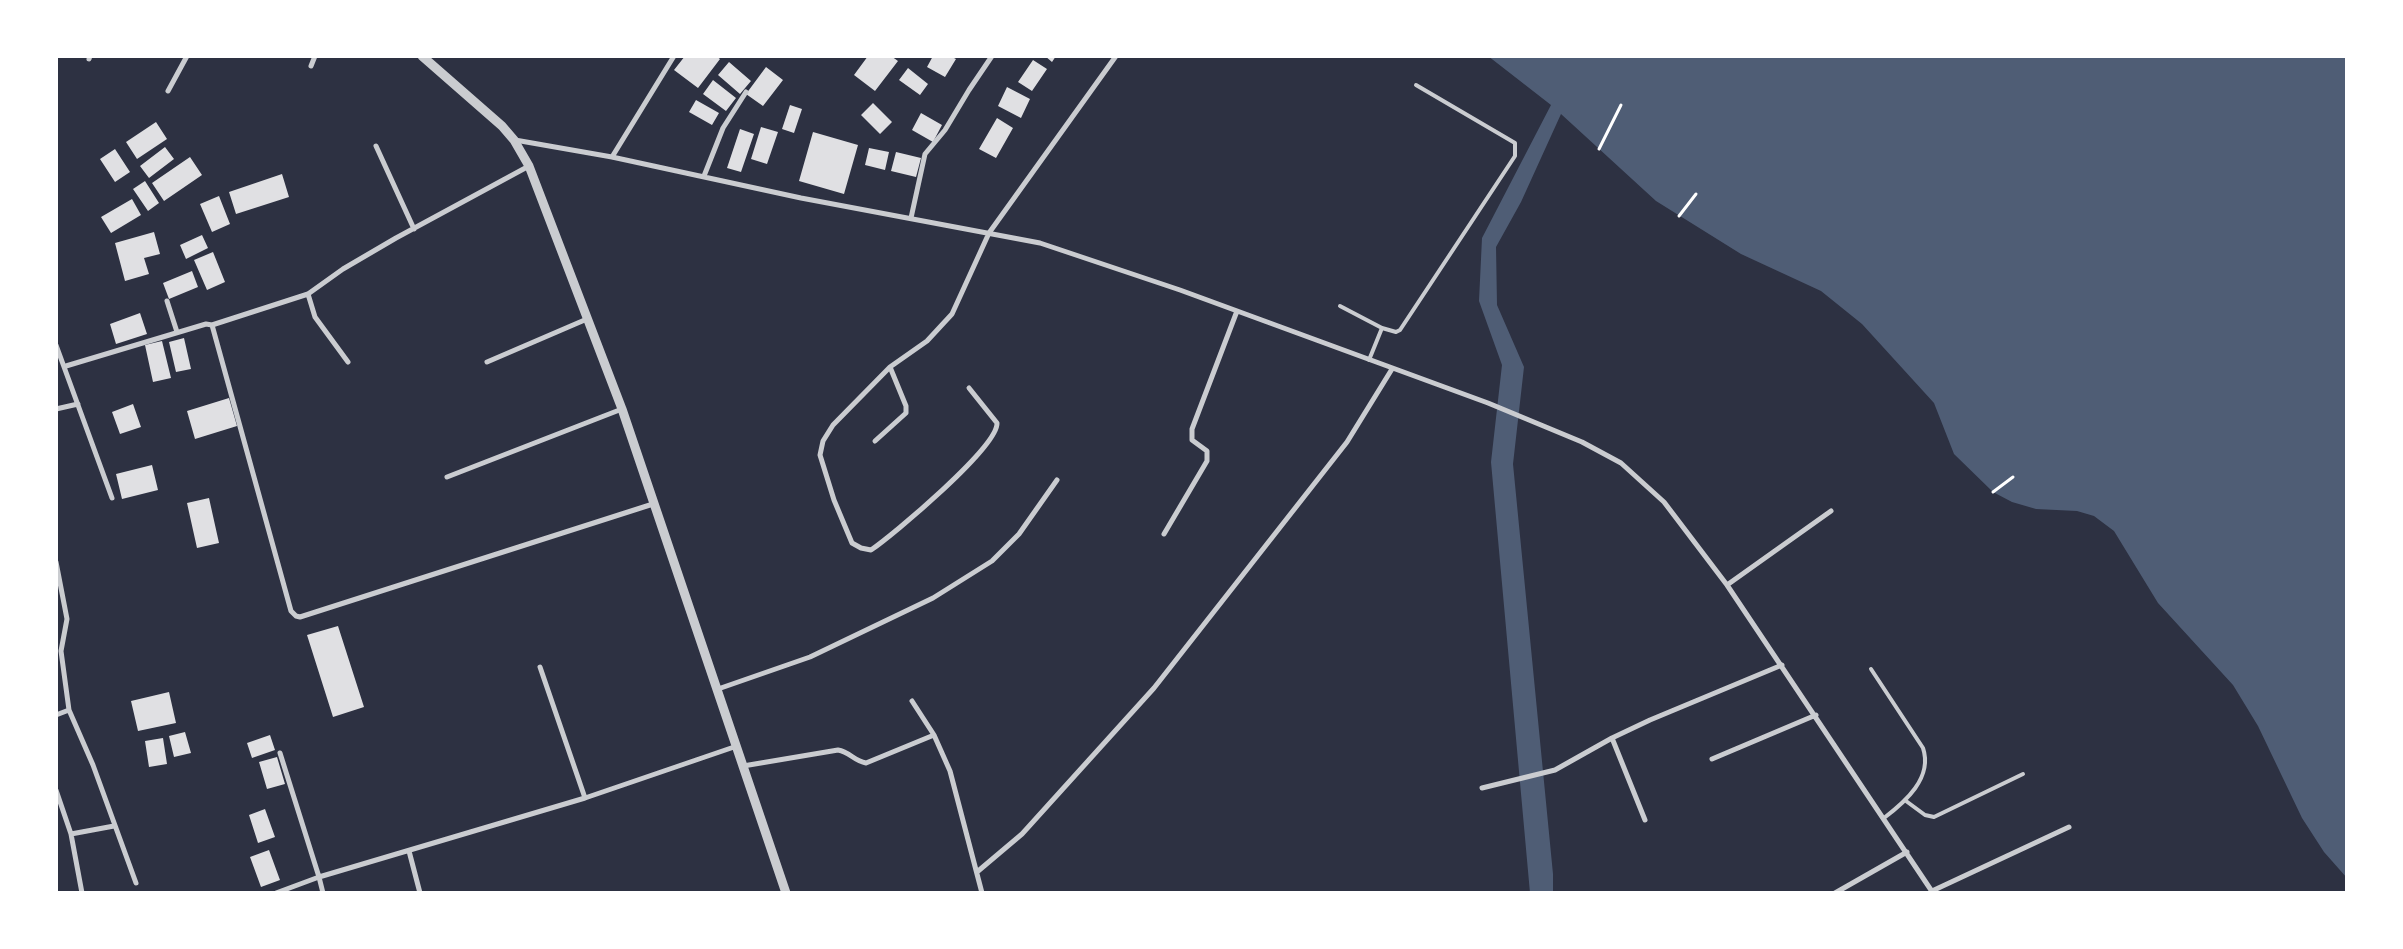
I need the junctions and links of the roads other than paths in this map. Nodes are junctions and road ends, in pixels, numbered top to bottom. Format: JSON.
{"nodes":[{"id":1,"x":187,"y":56,"type":"edge"},
{"id":2,"x":315,"y":56,"type":"edge"},
{"id":3,"x":422,"y":56,"type":"edge"},
{"id":4,"x":674,"y":56,"type":"edge"},
{"id":5,"x":992,"y":56,"type":"edge"},
{"id":6,"x":1114,"y":57,"type":"edge"},
{"id":7,"x":311,"y":66,"type":"dead end"},
{"id":8,"x":1416,"y":85,"type":"dead end"},
{"id":9,"x":168,"y":91,"type":"dead end"},
{"id":10,"x":746,"y":92,"type":"dead end"},
{"id":11,"x":514,"y":140,"type":"junction"},
{"id":12,"x":376,"y":146,"type":"dead end"},
{"id":13,"x":612,"y":157,"type":"junction"},
{"id":14,"x":529,"y":166,"type":"junction"},
{"id":15,"x":704,"y":176,"type":"junction"},
{"id":16,"x":911,"y":218,"type":"junction"},
{"id":17,"x":414,"y":229,"type":"junction"},
{"id":18,"x":989,"y":233,"type":"junction"},
{"id":19,"x":308,"y":294,"type":"junction"},
{"id":20,"x":167,"y":302,"type":"dead end"},
{"id":21,"x":1340,"y":306,"type":"dead end"},
{"id":22,"x":1237,"y":312,"type":"junction"},
{"id":23,"x":588,"y":319,"type":"junction"},
{"id":24,"x":212,"y":325,"type":"junction"},
{"id":25,"x":1382,"y":328,"type":"junction"},
{"id":26,"x":178,"y":332,"type":"junction"},
{"id":27,"x":56,"y":345,"type":"edge"},
{"id":28,"x":1369,"y":360,"type":"junction"},
{"id":29,"x":348,"y":362,"type":"dead end"},
{"id":30,"x":487,"y":362,"type":"dead end"},
{"id":31,"x":66,"y":366,"type":"junction"},
{"id":32,"x":890,"y":367,"type":"junction"},
{"id":33,"x":1392,"y":369,"type":"junction"},
{"id":34,"x":969,"y":388,"type":"dead end"},
{"id":35,"x":78,"y":404,"type":"junction"},
{"id":36,"x":56,"y":409,"type":"edge"},
{"id":37,"x":622,"y":409,"type":"junction"},
{"id":38,"x":875,"y":441,"type":"dead end"},
{"id":39,"x":447,"y":477,"type":"dead end"},
{"id":40,"x":1057,"y":480,"type":"dead end"},
{"id":41,"x":112,"y":498,"type":"dead end"},
{"id":42,"x":653,"y":504,"type":"junction"},
{"id":43,"x":1831,"y":511,"type":"dead end"},
{"id":44,"x":1164,"y":534,"type":"dead end"},
{"id":45,"x":56,"y":562,"type":"edge"},
{"id":46,"x":1727,"y":585,"type":"junction"},
{"id":47,"x":59,"y":651,"type":"edge"},
{"id":48,"x":1782,"y":665,"type":"junction"},
{"id":49,"x":540,"y":668,"type":"dead end"},
{"id":50,"x":1871,"y":669,"type":"dead end"},
{"id":51,"x":718,"y":689,"type":"junction"},
{"id":52,"x":912,"y":701,"type":"dead end"},
{"id":53,"x":69,"y":710,"type":"junction"},
{"id":54,"x":1816,"y":715,"type":"junction"},
{"id":55,"x":56,"y":716,"type":"edge"},
{"id":56,"x":934,"y":735,"type":"junction"},
{"id":57,"x":1612,"y":738,"type":"junction"},
{"id":58,"x":737,"y":746,"type":"junction"},
{"id":59,"x":280,"y":753,"type":"dead end"},
{"id":60,"x":1712,"y":759,"type":"dead end"},
{"id":61,"x":743,"y":766,"type":"junction"},
{"id":62,"x":2023,"y":774,"type":"dead end"},
{"id":63,"x":1482,"y":788,"type":"dead end"},
{"id":64,"x":56,"y":790,"type":"edge"},
{"id":65,"x":584,"y":798,"type":"junction"},
{"id":66,"x":1906,"y":801,"type":"junction"},
{"id":67,"x":1884,"y":818,"type":"junction"},
{"id":68,"x":1645,"y":820,"type":"dead end"},
{"id":69,"x":114,"y":826,"type":"junction"},
{"id":70,"x":2069,"y":827,"type":"dead end"},
{"id":71,"x":71,"y":834,"type":"junction"},
{"id":72,"x":409,"y":851,"type":"junction"},
{"id":73,"x":1907,"y":852,"type":"junction"},
{"id":74,"x":977,"y":872,"type":"junction"},
{"id":75,"x":319,"y":877,"type":"junction"},
{"id":76,"x":136,"y":883,"type":"dead end"},
{"id":77,"x":1932,"y":892,"type":"edge"},
{"id":78,"x":82,"y":893,"type":"edge"},
{"id":79,"x":276,"y":893,"type":"edge"},
{"id":80,"x":323,"y":893,"type":"edge"},
{"id":81,"x":420,"y":893,"type":"edge"},
{"id":82,"x":786,"y":893,"type":"edge"},
{"id":83,"x":982,"y":893,"type":"edge"},
{"id":84,"x":1835,"y":893,"type":"edge"}],
"edges":[{"from":1,"to":9,"type":"street"},
{"from":2,"to":7,"type":"street"},
{"from":3,"to":11,"type":"street"},
{"from":4,"to":13,"type":"street"},
{"from":5,"to":16,"type":"street"},
{"from":6,"to":18,"type":"street"},
{"from":8,"to":25,"type":"lane"},
{"from":10,"to":15,"type":"street"},
{"from":11,"to":13,"type":"street"},
{"from":11,"to":14,"type":"street"},
{"from":12,"to":17,"type":"street"},
{"from":13,"to":15,"type":"street"},
{"from":14,"to":17,"type":"street"},
{"from":14,"to":23,"type":"street"},
{"from":15,"to":16,"type":"street"},
{"from":16,"to":18,"type":"street"},
{"from":17,"to":19,"type":"street"},
{"from":18,"to":22,"type":"street"},
{"from":18,"to":32,"type":"street"},
{"from":19,"to":24,"type":"street"},
{"from":19,"to":29,"type":"street"},
{"from":20,"to":26,"type":"street"},
{"from":21,"to":25,"type":"lane"},
{"from":22,"to":28,"type":"street"},
{"from":22,"to":44,"type":"street"},
{"from":23,"to":30,"type":"street"},
{"from":23,"to":37,"type":"street"},
{"from":24,"to":26,"type":"street"},
{"from":24,"to":42,"type":"street"},
{"from":25,"to":28,"type":"lane"},
{"from":26,"to":31,"type":"street"},
{"from":27,"to":31,"type":"street"},
{"from":28,"to":33,"type":"street"},
{"from":31,"to":35,"type":"street"},
{"from":32,"to":34,"type":"street"},
{"from":32,"to":38,"type":"street"},
{"from":33,"to":46,"type":"street"},
{"from":33,"to":74,"type":"street"},
{"from":35,"to":36,"type":"street"},
{"from":35,"to":41,"type":"street"},
{"from":37,"to":39,"type":"street"},
{"from":37,"to":42,"type":"street"},
{"from":40,"to":51,"type":"street"},
{"from":42,"to":51,"type":"street"},
{"from":43,"to":46,"type":"street"},
{"from":45,"to":47,"type":"street"},
{"from":46,"to":48,"type":"street"},
{"from":47,"to":53,"type":"street"},
{"from":48,"to":54,"type":"street"},
{"from":48,"to":57,"type":"street"},
{"from":49,"to":65,"type":"street"},
{"from":50,"to":66,"type":"lane"},
{"from":51,"to":58,"type":"street"},
{"from":52,"to":56,"type":"street"},
{"from":53,"to":55,"type":"street"},
{"from":53,"to":69,"type":"street"},
{"from":54,"to":60,"type":"street"},
{"from":54,"to":67,"type":"street"},
{"from":56,"to":61,"type":"street"},
{"from":56,"to":74,"type":"street"},
{"from":57,"to":63,"type":"street"},
{"from":57,"to":68,"type":"street"},
{"from":58,"to":61,"type":"street"},
{"from":58,"to":65,"type":"street"},
{"from":59,"to":75,"type":"street"},
{"from":61,"to":82,"type":"street"},
{"from":62,"to":66,"type":"lane"},
{"from":64,"to":71,"type":"street"},
{"from":65,"to":72,"type":"street"},
{"from":66,"to":67,"type":"lane"},
{"from":67,"to":73,"type":"street"},
{"from":69,"to":71,"type":"street"},
{"from":69,"to":76,"type":"street"},
{"from":70,"to":77,"type":"street"},
{"from":71,"to":78,"type":"street"},
{"from":72,"to":75,"type":"street"},
{"from":72,"to":81,"type":"street"},
{"from":73,"to":77,"type":"street"},
{"from":73,"to":84,"type":"street"},
{"from":74,"to":83,"type":"street"},
{"from":75,"to":79,"type":"street"},
{"from":75,"to":80,"type":"street"}]}
